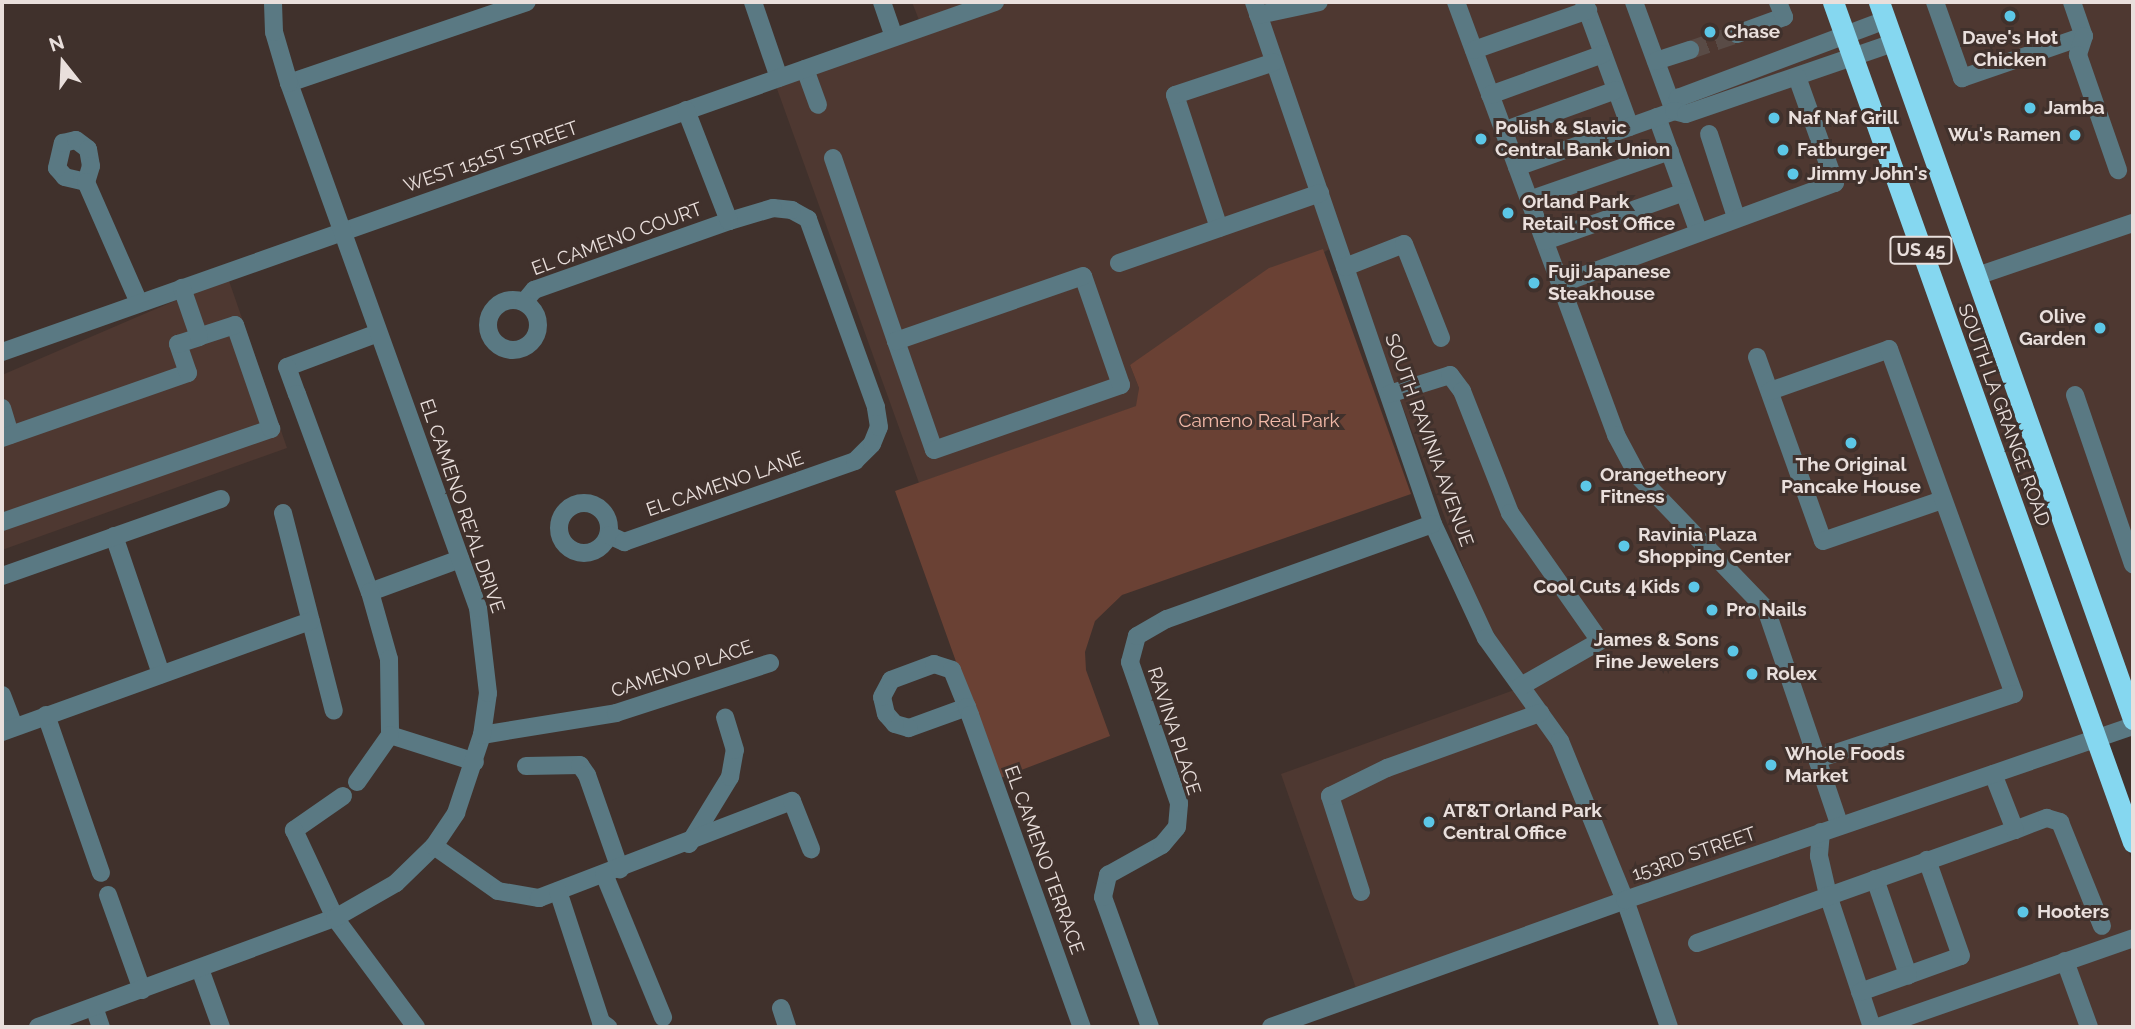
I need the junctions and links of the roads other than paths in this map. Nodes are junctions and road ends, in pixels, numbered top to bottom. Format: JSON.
{"nodes":[{"id":1,"x":273,"y":2,"type":"edge"},
{"id":2,"x":527,"y":2,"type":"edge"},
{"id":3,"x":753,"y":2,"type":"edge"},
{"id":4,"x":882,"y":2,"type":"edge"},
{"id":5,"x":995,"y":2,"type":"edge"},
{"id":6,"x":1634,"y":2,"type":"edge"},
{"id":7,"x":1833,"y":2,"type":"edge"},
{"id":8,"x":1935,"y":2,"type":"edge"},
{"id":9,"x":2072,"y":2,"type":"edge"},
{"id":10,"x":1312,"y":3,"type":"edge"},
{"id":11,"x":1461,"y":3,"type":"edge"},
{"id":12,"x":1586,"y":6,"type":"edge"},
{"id":13,"x":949,"y":9,"type":"edge"},
{"id":14,"x":1256,"y":9,"type":"edge"},
{"id":15,"x":1781,"y":10,"type":"edge"},
{"id":16,"x":1882,"y":11,"type":"edge"},
{"id":17,"x":1737,"y":34,"type":"tunnel mouth"},
{"id":18,"x":1845,"y":36,"type":"junction"},
{"id":19,"x":2084,"y":36,"type":"junction"},
{"id":20,"x":894,"y":37,"type":"junction"},
{"id":21,"x":1893,"y":43,"type":"junction"},
{"id":22,"x":1474,"y":50,"type":"junction"},
{"id":23,"x":1690,"y":50,"type":"tunnel mouth"},
{"id":24,"x":1603,"y":54,"type":"junction"},
{"id":25,"x":1853,"y":58,"type":"junction"},
{"id":26,"x":1656,"y":61,"type":"junction"},
{"id":27,"x":1274,"y":62,"type":"junction"},
{"id":28,"x":805,"y":69,"type":"junction"},
{"id":29,"x":1797,"y":77,"type":"junction"},
{"id":30,"x":779,"y":78,"type":"junction"},
{"id":31,"x":289,"y":83,"type":"junction"},
{"id":32,"x":1616,"y":90,"type":"junction"},
{"id":33,"x":1490,"y":95,"type":"junction"},
{"id":34,"x":818,"y":105,"type":"dead end"},
{"id":35,"x":687,"y":110,"type":"junction"},
{"id":36,"x":1666,"y":114,"type":"junction"},
{"id":37,"x":1630,"y":127,"type":"junction"},
{"id":38,"x":1503,"y":131,"type":"junction"},
{"id":39,"x":1709,"y":134,"type":"dead end"},
{"id":40,"x":1670,"y":151,"type":"junction"},
{"id":41,"x":833,"y":158,"type":"dead end"},
{"id":42,"x":1517,"y":167,"type":"junction"},
{"id":43,"x":2118,"y":170,"type":"dead end"},
{"id":44,"x":86,"y":182,"type":"dead end"},
{"id":45,"x":1684,"y":192,"type":"junction"},
{"id":46,"x":1320,"y":193,"type":"junction"},
{"id":47,"x":1529,"y":200,"type":"junction"},
{"id":48,"x":1736,"y":217,"type":"junction"},
{"id":49,"x":729,"y":221,"type":"junction"},
{"id":50,"x":2133,"y":223,"type":"edge"},
{"id":51,"x":1219,"y":228,"type":"junction"},
{"id":52,"x":1698,"y":230,"type":"junction"},
{"id":53,"x":342,"y":232,"type":"junction"},
{"id":54,"x":1545,"y":241,"type":"junction"},
{"id":55,"x":1119,"y":263,"type":"dead end"},
{"id":56,"x":1345,"y":267,"type":"junction"},
{"id":57,"x":1977,"y":276,"type":"junction"},
{"id":58,"x":1560,"y":284,"type":"junction"},
{"id":59,"x":182,"y":288,"type":"junction"},
{"id":60,"x":524,"y":302,"type":"dead end"},
{"id":61,"x":139,"y":303,"type":"junction"},
{"id":62,"x":378,"y":333,"type":"junction"},
{"id":63,"x":199,"y":337,"type":"junction"},
{"id":64,"x":1441,"y":338,"type":"dead end"},
{"id":65,"x":896,"y":341,"type":"junction"},
{"id":66,"x":2,"y":352,"type":"edge"},
{"id":67,"x":1757,"y":357,"type":"dead end"},
{"id":68,"x":1770,"y":391,"type":"junction"},
{"id":69,"x":1388,"y":394,"type":"junction"},
{"id":70,"x":2075,"y":395,"type":"dead end"},
{"id":71,"x":2,"y":408,"type":"edge"},
{"id":72,"x":6,"y":437,"type":"edge"},
{"id":73,"x":221,"y":499,"type":"dead end"},
{"id":74,"x":1942,"y":500,"type":"junction"},
{"id":75,"x":283,"y":513,"type":"dead end"},
{"id":76,"x":2,"y":522,"type":"edge"},
{"id":77,"x":1433,"y":524,"type":"junction"},
{"id":78,"x":609,"y":535,"type":"dead end"},
{"id":79,"x":114,"y":536,"type":"junction"},
{"id":80,"x":460,"y":559,"type":"junction"},
{"id":81,"x":2133,"y":564,"type":"edge"},
{"id":82,"x":2,"y":576,"type":"edge"},
{"id":83,"x":370,"y":592,"type":"junction"},
{"id":84,"x":311,"y":621,"type":"junction"},
{"id":85,"x":770,"y":663,"type":"dead end"},
{"id":86,"x":160,"y":674,"type":"junction"},
{"id":87,"x":1521,"y":686,"type":"junction"},
{"id":88,"x":2,"y":695,"type":"edge"},
{"id":89,"x":967,"y":707,"type":"junction"},
{"id":90,"x":334,"y":711,"type":"dead end"},
{"id":91,"x":1540,"y":713,"type":"junction"},
{"id":92,"x":46,"y":715,"type":"junction"},
{"id":93,"x":725,"y":718,"type":"dead end"},
{"id":94,"x":2133,"y":719,"type":"edge"},
{"id":95,"x":2133,"y":726,"type":"edge"},
{"id":96,"x":8,"y":729,"type":"edge"},
{"id":97,"x":482,"y":735,"type":"junction"},
{"id":98,"x":390,"y":736,"type":"junction"},
{"id":99,"x":2097,"y":738,"type":"junction"},
{"id":100,"x":1817,"y":759,"type":"junction"},
{"id":101,"x":475,"y":762,"type":"junction"},
{"id":102,"x":526,"y":766,"type":"dead end"},
{"id":103,"x":1993,"y":774,"type":"junction"},
{"id":104,"x":356,"y":782,"type":"dead end"},
{"id":105,"x":343,"y":796,"type":"dead end"},
{"id":106,"x":1840,"y":826,"type":"junction"},
{"id":107,"x":2015,"y":830,"type":"junction"},
{"id":108,"x":1821,"y":832,"type":"junction"},
{"id":109,"x":2133,"y":842,"type":"edge"},
{"id":110,"x":690,"y":844,"type":"junction"},
{"id":111,"x":435,"y":846,"type":"junction"},
{"id":112,"x":811,"y":849,"type":"dead end"},
{"id":113,"x":1927,"y":860,"type":"junction"},
{"id":114,"x":612,"y":872,"type":"junction"},
{"id":115,"x":101,"y":873,"type":"dead end"},
{"id":116,"x":1875,"y":879,"type":"junction"},
{"id":117,"x":558,"y":891,"type":"junction"},
{"id":118,"x":1361,"y":892,"type":"dead end"},
{"id":119,"x":108,"y":895,"type":"dead end"},
{"id":120,"x":1828,"y":895,"type":"junction"},
{"id":121,"x":1625,"y":900,"type":"junction"},
{"id":122,"x":335,"y":918,"type":"junction"},
{"id":123,"x":2102,"y":926,"type":"dead end"},
{"id":124,"x":2133,"y":938,"type":"edge"},
{"id":125,"x":1698,"y":943,"type":"dead end"},
{"id":126,"x":2065,"y":961,"type":"junction"},
{"id":127,"x":200,"y":969,"type":"junction"},
{"id":128,"x":1908,"y":975,"type":"junction"},
{"id":129,"x":142,"y":990,"type":"junction"},
{"id":130,"x":1860,"y":992,"type":"junction"},
{"id":131,"x":94,"y":1007,"type":"junction"},
{"id":132,"x":782,"y":1008,"type":"dead end"},
{"id":133,"x":663,"y":1017,"type":"dead end"},
{"id":134,"x":38,"y":1027,"type":"edge"},
{"id":135,"x":101,"y":1027,"type":"edge"},
{"id":136,"x":221,"y":1027,"type":"edge"},
{"id":137,"x":416,"y":1027,"type":"edge"},
{"id":138,"x":608,"y":1027,"type":"edge"},
{"id":139,"x":788,"y":1027,"type":"edge"},
{"id":140,"x":1082,"y":1027,"type":"edge"},
{"id":141,"x":1150,"y":1027,"type":"edge"},
{"id":142,"x":1271,"y":1027,"type":"edge"},
{"id":143,"x":1669,"y":1027,"type":"edge"},
{"id":144,"x":1872,"y":1027,"type":"edge"},
{"id":145,"x":1878,"y":1027,"type":"edge"},
{"id":146,"x":2089,"y":1027,"type":"edge"}],
"edges":[{"from":1,"to":31,"type":"street","name":"EL CAMENO RE'AL DRIVE"},
{"from":2,"to":31,"type":"street"},
{"from":3,"to":30,"type":"street"},
{"from":4,"to":20,"type":"street"},
{"from":5,"to":13,"type":"street","name":"WEST 151ST STREET"},
{"from":6,"to":26,"type":"street"},
{"from":7,"to":18,"type":"highway","name":"SOUTH LA GRANGE ROAD","number":"US 45"},
{"from":8,"to":19,"type":"street"},
{"from":9,"to":19,"type":"street"},
{"from":10,"to":14,"type":"street"},
{"from":11,"to":22,"type":"street"},
{"from":12,"to":22,"type":"street"},
{"from":12,"to":24,"type":"street"},
{"from":13,"to":20,"type":"street","name":"WEST 151ST STREET"},
{"from":14,"to":27,"type":"street","name":"SOUTH RAVINIA AVENUE"},
{"from":15,"to":17,"type":"street"},
{"from":16,"to":18,"type":"street"},
{"from":16,"to":21,"type":"highway","name":"SOUTH LA GRANGE ROAD","number":"US 45"},
{"from":18,"to":25,"type":"highway","name":"SOUTH LA GRANGE ROAD","number":"US 45"},
{"from":18,"to":36,"type":"street"},
{"from":19,"to":43,"type":"street"},
{"from":20,"to":28,"type":"street","name":"WEST 151ST STREET"},
{"from":21,"to":25,"type":"street"},
{"from":21,"to":57,"type":"highway","name":"SOUTH LA GRANGE ROAD","number":"US 45"},
{"from":22,"to":33,"type":"street"},
{"from":23,"to":26,"type":"street"},
{"from":24,"to":32,"type":"street"},
{"from":24,"to":33,"type":"street"},
{"from":25,"to":29,"type":"street"},
{"from":25,"to":99,"type":"highway","name":"SOUTH LA GRANGE ROAD","number":"US 45"},
{"from":26,"to":36,"type":"street"},
{"from":27,"to":46,"type":"street","name":"SOUTH RAVINIA AVENUE"},
{"from":27,"to":51,"type":"street"},
{"from":28,"to":30,"type":"street","name":"WEST 151ST STREET"},
{"from":28,"to":34,"type":"street"},
{"from":29,"to":36,"type":"street"},
{"from":29,"to":48,"type":"street"},
{"from":30,"to":35,"type":"street","name":"WEST 151ST STREET"},
{"from":31,"to":53,"type":"street","name":"EL CAMENO RE'AL DRIVE"},
{"from":32,"to":37,"type":"street"},
{"from":32,"to":38,"type":"street"},
{"from":33,"to":38,"type":"street"},
{"from":35,"to":49,"type":"street"},
{"from":35,"to":53,"type":"street","name":"WEST 151ST STREET"},
{"from":36,"to":37,"type":"street"},
{"from":36,"to":40,"type":"street"},
{"from":37,"to":42,"type":"street"},
{"from":38,"to":42,"type":"street"},
{"from":39,"to":48,"type":"street"},
{"from":40,"to":45,"type":"street"},
{"from":40,"to":47,"type":"street"},
{"from":41,"to":65,"type":"street"},
{"from":42,"to":47,"type":"street"},
{"from":44,"to":61,"type":"street"},
{"from":45,"to":52,"type":"street"},
{"from":45,"to":54,"type":"street"},
{"from":46,"to":51,"type":"street"},
{"from":46,"to":56,"type":"street","name":"SOUTH RAVINIA AVENUE"},
{"from":47,"to":54,"type":"street"},
{"from":48,"to":52,"type":"street"},
{"from":49,"to":60,"type":"street","name":"EL CAMENO COURT"},
{"from":49,"to":78,"type":"street","name":"EL CAMENO LANE"},
{"from":50,"to":57,"type":"street"},
{"from":51,"to":55,"type":"street"},
{"from":52,"to":58,"type":"street"},
{"from":53,"to":59,"type":"street","name":"WEST 151ST STREET"},
{"from":53,"to":62,"type":"street","name":"EL CAMENO RE'AL DRIVE"},
{"from":54,"to":58,"type":"street"},
{"from":56,"to":64,"type":"street"},
{"from":56,"to":69,"type":"street","name":"SOUTH RAVINIA AVENUE"},
{"from":57,"to":94,"type":"highway","name":"SOUTH LA GRANGE ROAD","number":"US 45"},
{"from":58,"to":100,"type":"street"},
{"from":59,"to":61,"type":"street","name":"WEST 151ST STREET"},
{"from":59,"to":63,"type":"street"},
{"from":61,"to":66,"type":"street","name":"WEST 151ST STREET"},
{"from":62,"to":80,"type":"street","name":"EL CAMENO RE'AL DRIVE"},
{"from":62,"to":83,"type":"street"},
{"from":63,"to":72,"type":"street"},
{"from":63,"to":76,"type":"street"},
{"from":65,"to":65,"type":"street"},
{"from":67,"to":68,"type":"street"},
{"from":68,"to":74,"type":"street"},
{"from":68,"to":74,"type":"street"},
{"from":69,"to":77,"type":"street","name":"SOUTH RAVINIA AVENUE"},
{"from":69,"to":87,"type":"street"},
{"from":70,"to":81,"type":"street"},
{"from":71,"to":72,"type":"street"},
{"from":73,"to":79,"type":"street"},
{"from":74,"to":100,"type":"street"},
{"from":75,"to":84,"type":"street"},
{"from":77,"to":87,"type":"street","name":"SOUTH RAVINIA AVENUE"},
{"from":77,"to":141,"type":"street","name":"RAVINA PLACE"},
{"from":79,"to":82,"type":"street"},
{"from":79,"to":86,"type":"street"},
{"from":80,"to":83,"type":"street"},
{"from":80,"to":97,"type":"street","name":"EL CAMENO RE'AL DRIVE"},
{"from":83,"to":98,"type":"street"},
{"from":84,"to":86,"type":"street"},
{"from":84,"to":90,"type":"street"},
{"from":85,"to":97,"type":"street","name":"CAMENO PLACE"},
{"from":86,"to":92,"type":"street"},
{"from":87,"to":91,"type":"street","name":"SOUTH RAVINIA AVENUE"},
{"from":88,"to":96,"type":"street"},
{"from":89,"to":89,"type":"street","name":"EL CAMENO TERRACE"},
{"from":89,"to":140,"type":"street","name":"EL CAMENO TERRACE"},
{"from":91,"to":118,"type":"street"},
{"from":91,"to":121,"type":"street","name":"SOUTH RAVINIA AVENUE"},
{"from":92,"to":96,"type":"street"},
{"from":92,"to":115,"type":"street"},
{"from":93,"to":110,"type":"street"},
{"from":95,"to":99,"type":"street","name":"153RD STREET"},
{"from":97,"to":101,"type":"street","name":"EL CAMENO RE'AL DRIVE"},
{"from":98,"to":101,"type":"street"},
{"from":98,"to":104,"type":"street"},
{"from":99,"to":103,"type":"street","name":"153RD STREET"},
{"from":99,"to":109,"type":"highway","name":"SOUTH LA GRANGE ROAD","number":"US 45"},
{"from":100,"to":106,"type":"street"},
{"from":101,"to":111,"type":"street","name":"EL CAMENO RE'AL DRIVE"},
{"from":102,"to":114,"type":"street"},
{"from":103,"to":106,"type":"street","name":"153RD STREET"},
{"from":103,"to":107,"type":"street"},
{"from":105,"to":122,"type":"street"},
{"from":106,"to":108,"type":"street","name":"153RD STREET"},
{"from":107,"to":113,"type":"street"},
{"from":107,"to":123,"type":"street"},
{"from":108,"to":120,"type":"street"},
{"from":108,"to":121,"type":"street","name":"153RD STREET"},
{"from":110,"to":112,"type":"street"},
{"from":110,"to":114,"type":"street"},
{"from":111,"to":117,"type":"street"},
{"from":111,"to":122,"type":"street","name":"EL CAMENO RE'AL DRIVE"},
{"from":113,"to":116,"type":"street"},
{"from":113,"to":128,"type":"street"},
{"from":114,"to":117,"type":"street"},
{"from":114,"to":133,"type":"street"},
{"from":116,"to":120,"type":"street"},
{"from":116,"to":128,"type":"street"},
{"from":117,"to":138,"type":"street"},
{"from":119,"to":129,"type":"street"},
{"from":120,"to":125,"type":"street"},
{"from":120,"to":130,"type":"street"},
{"from":121,"to":142,"type":"street","name":"153RD STREET"},
{"from":121,"to":143,"type":"street","name":"SOUTH RAVINIA AVENUE"},
{"from":122,"to":127,"type":"street","name":"EL CAMENO RE'AL DRIVE"},
{"from":122,"to":137,"type":"street"},
{"from":124,"to":126,"type":"street"},
{"from":126,"to":145,"type":"street"},
{"from":126,"to":146,"type":"street"},
{"from":127,"to":129,"type":"street","name":"EL CAMENO RE'AL DRIVE"},
{"from":127,"to":136,"type":"street"},
{"from":128,"to":130,"type":"street"},
{"from":129,"to":131,"type":"street","name":"EL CAMENO RE'AL DRIVE"},
{"from":130,"to":144,"type":"street"},
{"from":131,"to":134,"type":"street","name":"EL CAMENO RE'AL DRIVE"},
{"from":131,"to":135,"type":"street"},
{"from":132,"to":139,"type":"street"}]}
